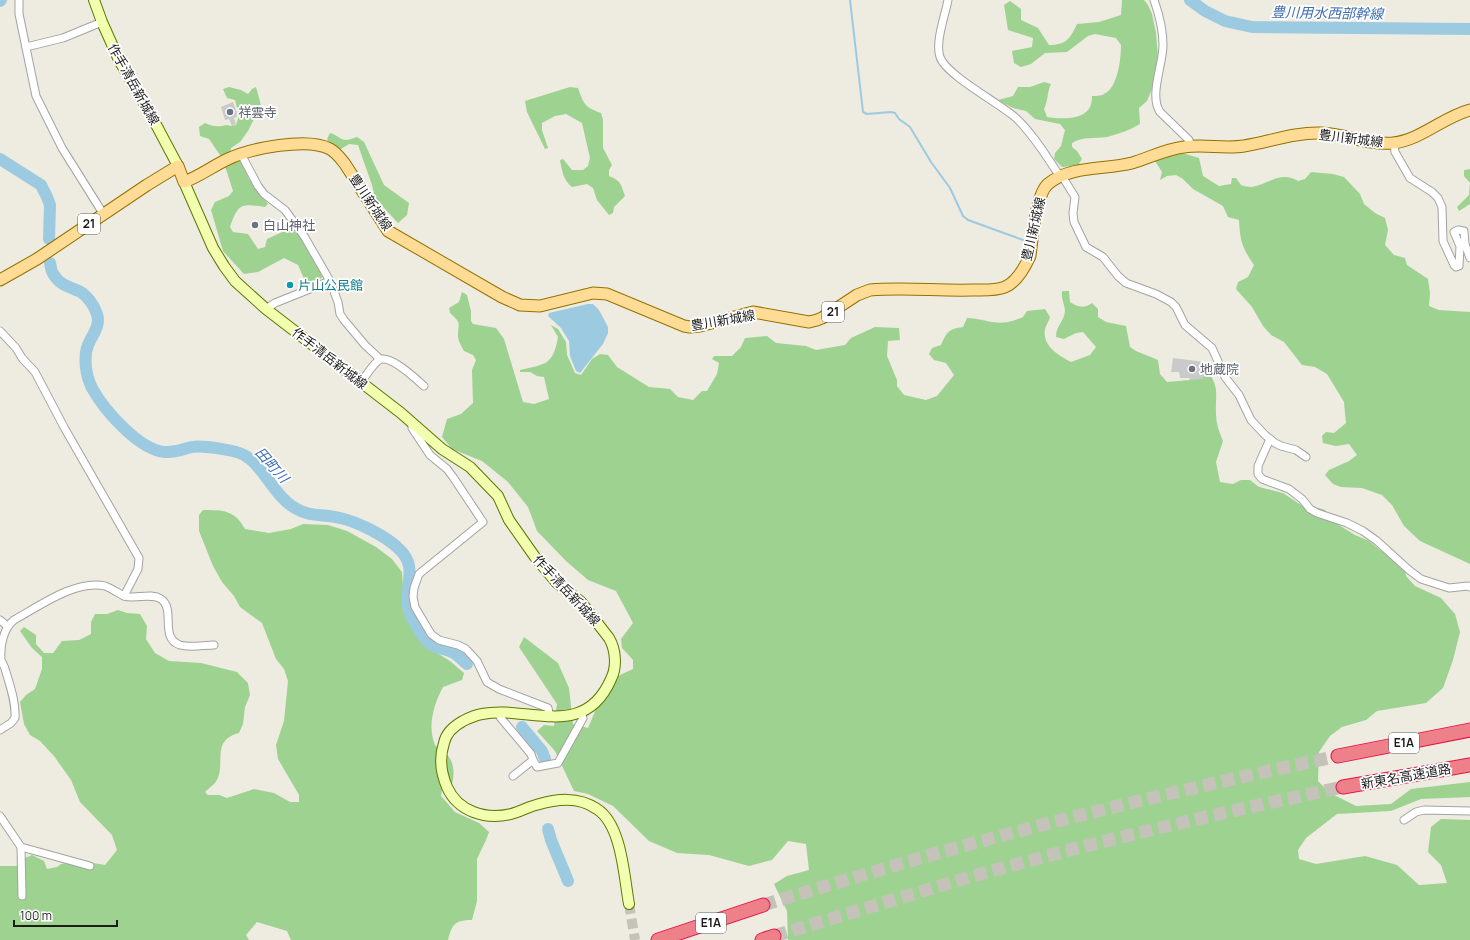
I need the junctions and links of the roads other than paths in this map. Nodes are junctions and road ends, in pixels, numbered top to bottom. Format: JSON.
{"nodes":[{"id":1,"x":19,"y":0,"type":"edge"},
{"id":2,"x":94,"y":0,"type":"edge"},
{"id":3,"x":948,"y":0,"type":"edge"},
{"id":4,"x":1153,"y":1,"type":"edge"},
{"id":5,"x":102,"y":22,"type":"junction"},
{"id":6,"x":26,"y":47,"type":"junction"},
{"id":7,"x":1470,"y":110,"type":"edge"},
{"id":8,"x":1394,"y":143,"type":"junction"},
{"id":9,"x":1191,"y":146,"type":"junction"},
{"id":10,"x":241,"y":154,"type":"junction"},
{"id":11,"x":178,"y":166,"type":"junction"},
{"id":12,"x":1062,"y":176,"type":"junction"},
{"id":13,"x":184,"y":182,"type":"junction"},
{"id":14,"x":104,"y":214,"type":"junction"},
{"id":15,"x":1470,"y":258,"type":"edge"},
{"id":16,"x":0,"y":280,"type":"edge"},
{"id":17,"x":330,"y":281,"type":"junction"},
{"id":18,"x":266,"y":309,"type":"junction"},
{"id":19,"x":0,"y":331,"type":"edge"},
{"id":20,"x":380,"y":359,"type":"junction"},
{"id":21,"x":361,"y":382,"type":"junction"},
{"id":22,"x":424,"y":386,"type":"dead end"},
{"id":23,"x":412,"y":422,"type":"junction"},
{"id":24,"x":1270,"y":439,"type":"junction"},
{"id":25,"x":1306,"y":457,"type":"dead end"},
{"id":26,"x":1470,"y":587,"type":"edge"},
{"id":27,"x":124,"y":596,"type":"junction"},
{"id":28,"x":0,"y":620,"type":"edge"},
{"id":29,"x":7,"y":626,"type":"junction"},
{"id":30,"x":214,"y":645,"type":"dead end"},
{"id":31,"x":581,"y":712,"type":"junction"},
{"id":32,"x":500,"y":713,"type":"junction"},
{"id":33,"x":550,"y":717,"type":"junction"},
{"id":34,"x":0,"y":730,"type":"edge"},
{"id":35,"x":1470,"y":730,"type":"edge"},
{"id":36,"x":1338,"y":756,"type":"tunnel mouth"},
{"id":37,"x":533,"y":760,"type":"junction"},
{"id":38,"x":1470,"y":764,"type":"edge"},
{"id":39,"x":513,"y":776,"type":"dead end"},
{"id":40,"x":1342,"y":787,"type":"tunnel mouth"},
{"id":41,"x":1470,"y":811,"type":"edge"},
{"id":42,"x":0,"y":816,"type":"edge"},
{"id":43,"x":1404,"y":820,"type":"dead end"},
{"id":44,"x":21,"y":847,"type":"junction"},
{"id":45,"x":90,"y":866,"type":"dead end"},
{"id":46,"x":22,"y":896,"type":"dead end"},
{"id":47,"x":629,"y":904,"type":"tunnel mouth"},
{"id":48,"x":763,"y":905,"type":"tunnel mouth"},
{"id":49,"x":658,"y":940,"type":"edge"}],
"edges":[{"from":1,"to":6,"type":"street"},
{"from":2,"to":5,"type":"main road","name":"作手清岳新城線"},
{"from":3,"to":12,"type":"street"},
{"from":4,"to":9,"type":"street"},
{"from":5,"to":6,"type":"street"},
{"from":5,"to":11,"type":"main road","name":"作手清岳新城線"},
{"from":6,"to":14,"type":"street"},
{"from":7,"to":8,"type":"main road","name":"豊川新城線","number":"21"},
{"from":8,"to":9,"type":"main road","name":"豊川新城線","number":"21"},
{"from":8,"to":15,"type":"street"},
{"from":9,"to":12,"type":"main road","name":"豊川新城線","number":"21"},
{"from":10,"to":12,"type":"main road","name":"豊川新城線","number":"21"},
{"from":10,"to":13,"type":"main road","name":"豊川新城線","number":"21"},
{"from":10,"to":17,"type":"street"},
{"from":11,"to":13,"type":"main road"},
{"from":11,"to":14,"type":"main road","number":"21"},
{"from":12,"to":24,"type":"street"},
{"from":13,"to":18,"type":"main road","name":"作手清岳新城線"},
{"from":14,"to":16,"type":"main road","number":"21"},
{"from":17,"to":18,"type":"street"},
{"from":17,"to":20,"type":"street"},
{"from":18,"to":21,"type":"main road","name":"作手清岳新城線"},
{"from":19,"to":27,"type":"street"},
{"from":20,"to":21,"type":"street"},
{"from":20,"to":22,"type":"street"},
{"from":21,"to":23,"type":"main road","name":"作手清岳新城線"},
{"from":23,"to":31,"type":"main road","name":"作手清岳新城線"},
{"from":23,"to":33,"type":"street"},
{"from":24,"to":25,"type":"street"},
{"from":24,"to":26,"type":"street"},
{"from":27,"to":29,"type":"street"},
{"from":27,"to":30,"type":"street"},
{"from":28,"to":29,"type":"street"},
{"from":29,"to":34,"type":"street"},
{"from":31,"to":33,"type":"main road","name":"作手清岳新城線"},
{"from":31,"to":37,"type":"street"},
{"from":32,"to":33,"type":"main road","name":"作手清岳新城線"},
{"from":32,"to":37,"type":"street"},
{"from":32,"to":47,"type":"main road","name":"作手清岳新城線"},
{"from":35,"to":36,"type":"highway","number":"E1A"},
{"from":37,"to":39,"type":"street"},
{"from":38,"to":40,"type":"highway","name":"新東名高速道路"},
{"from":41,"to":43,"type":"street"},
{"from":42,"to":44,"type":"street"},
{"from":44,"to":45,"type":"street"},
{"from":44,"to":46,"type":"street"},
{"from":48,"to":49,"type":"highway","number":"E1A"}]}
